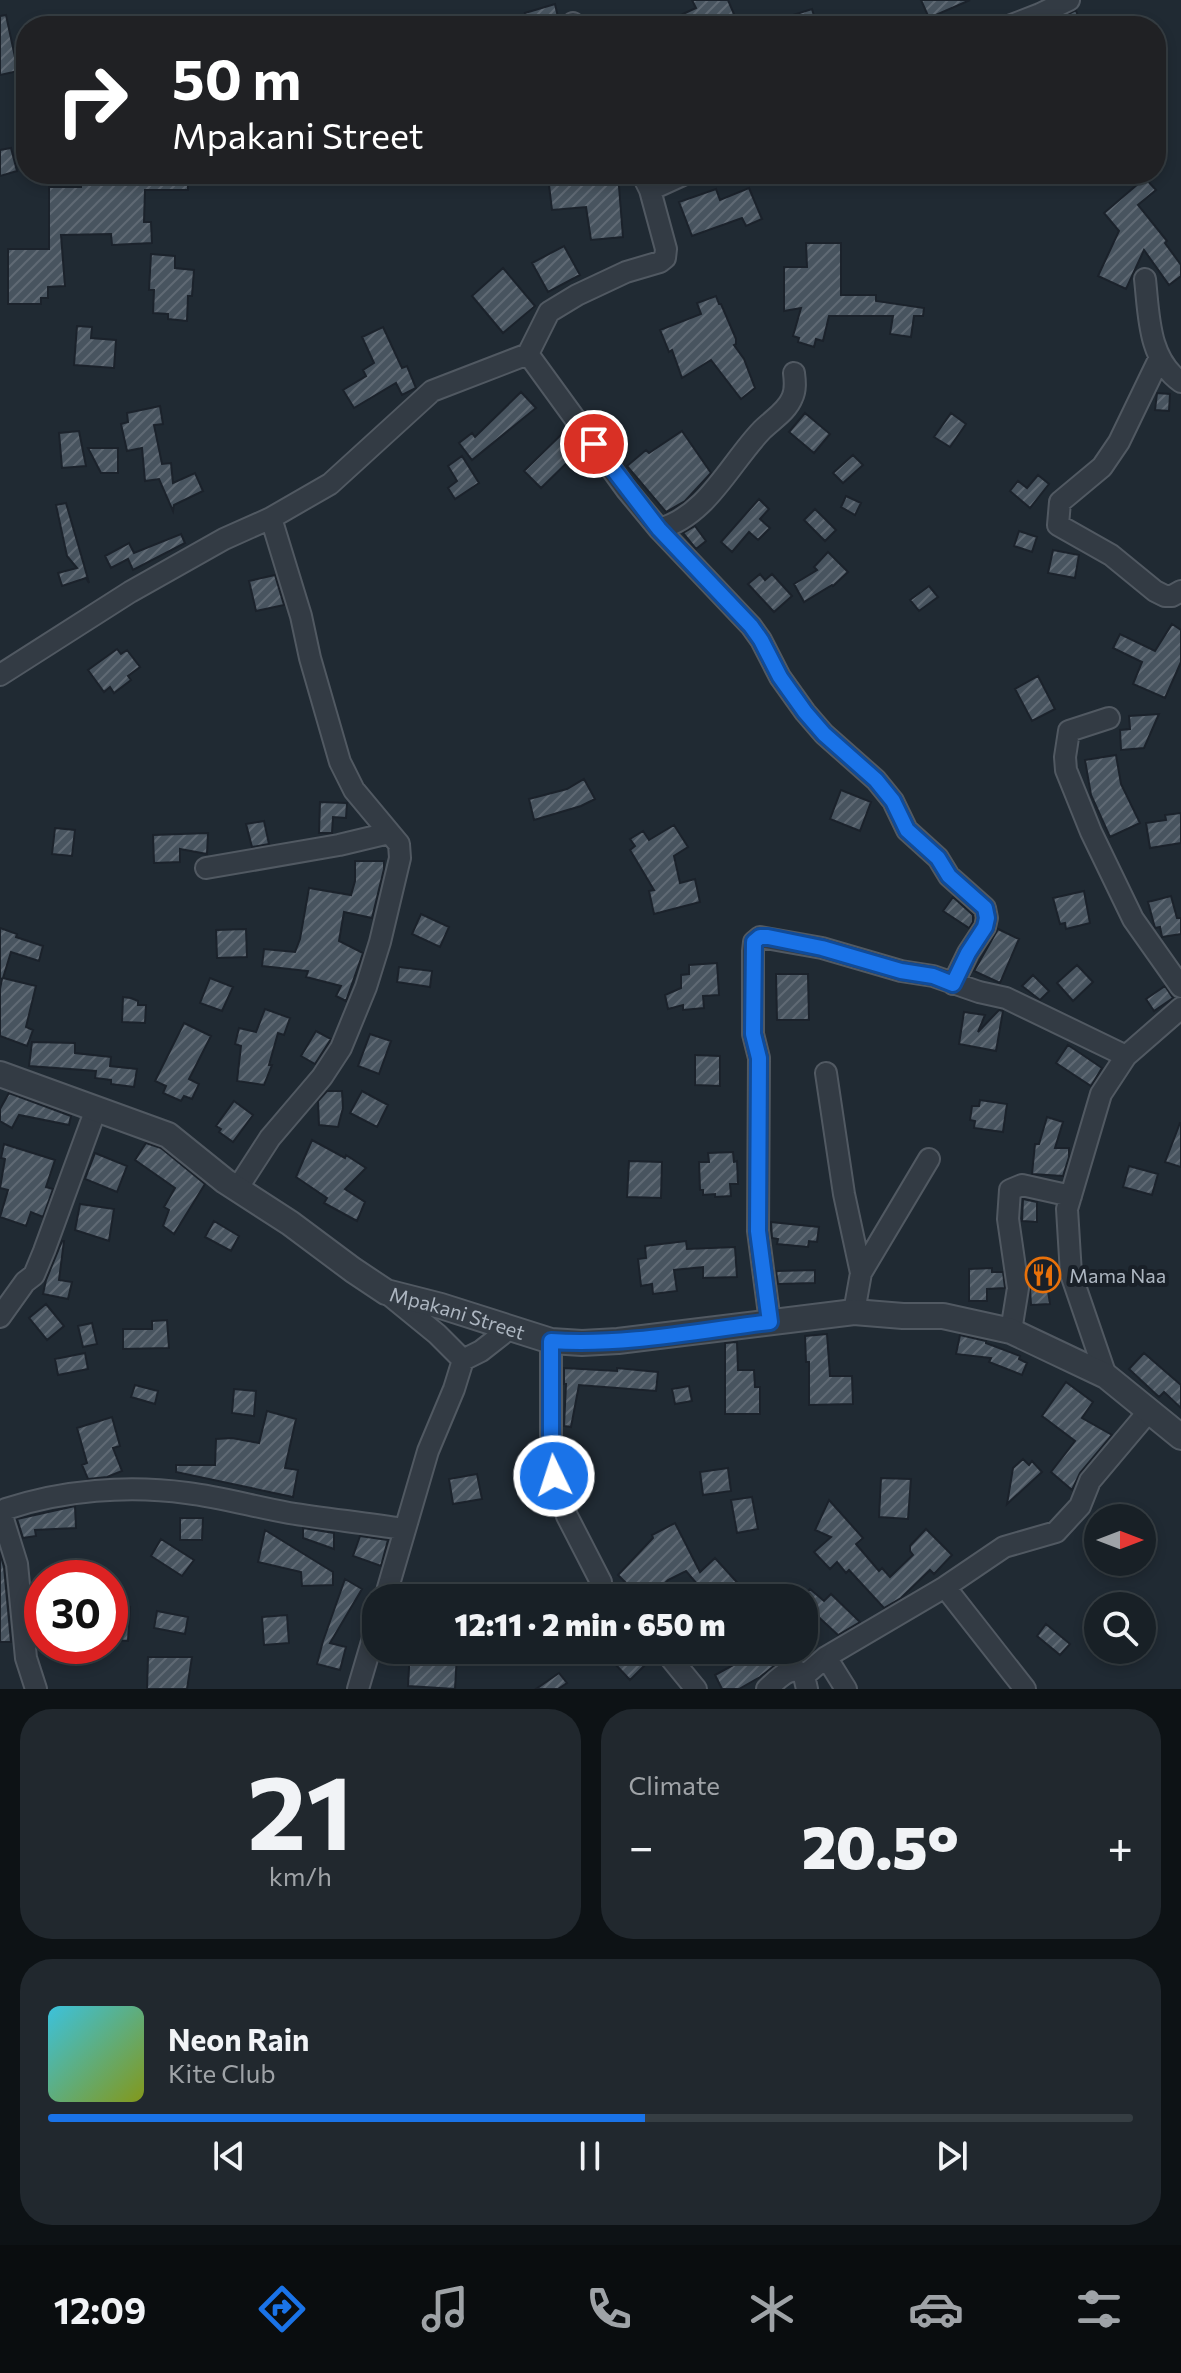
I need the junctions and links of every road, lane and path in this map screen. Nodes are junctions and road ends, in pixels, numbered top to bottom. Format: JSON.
{"nodes":[{"id":1,"x":1069,"y":0,"type":"edge"},
{"id":2,"x":1035,"y":16,"type":"edge"},
{"id":3,"x":647,"y":184,"type":"edge"},
{"id":4,"x":1145,"y":279,"type":"dead end"},
{"id":5,"x":528,"y":354,"type":"junction"},
{"id":6,"x":1160,"y":357,"type":"junction"},
{"id":7,"x":794,"y":373,"type":"dead end"},
{"id":8,"x":1181,"y":382,"type":"edge"},
{"id":9,"x":271,"y":518,"type":"junction"},
{"id":10,"x":659,"y":529,"type":"junction"},
{"id":11,"x":1181,"y":591,"type":"edge"},
{"id":12,"x":0,"y":675,"type":"edge"},
{"id":13,"x":1109,"y":718,"type":"dead end"},
{"id":14,"x":389,"y":833,"type":"junction"},
{"id":15,"x":206,"y":868,"type":"dead end"},
{"id":16,"x":953,"y":984,"type":"junction"},
{"id":17,"x":1181,"y":987,"type":"edge"},
{"id":18,"x":1181,"y":1008,"type":"edge"},
{"id":19,"x":1126,"y":1056,"type":"junction"},
{"id":20,"x":826,"y":1073,"type":"dead end"},
{"id":21,"x":0,"y":1074,"type":"edge"},
{"id":22,"x":96,"y":1109,"type":"junction"},
{"id":23,"x":929,"y":1159,"type":"dead end"},
{"id":24,"x":237,"y":1189,"type":"junction"},
{"id":25,"x":1071,"y":1196,"type":"junction"},
{"id":26,"x":861,"y":1273,"type":"junction"},
{"id":27,"x":386,"y":1292,"type":"junction"},
{"id":28,"x":854,"y":1312,"type":"junction"},
{"id":29,"x":0,"y":1317,"type":"edge"},
{"id":30,"x":770,"y":1322,"type":"junction"},
{"id":31,"x":509,"y":1329,"type":"junction"},
{"id":32,"x":1011,"y":1331,"type":"junction"},
{"id":33,"x":551,"y":1341,"type":"junction"},
{"id":34,"x":463,"y":1360,"type":"junction"},
{"id":35,"x":1106,"y":1376,"type":"junction"},
{"id":36,"x":1149,"y":1411,"type":"junction"},
{"id":37,"x":1181,"y":1437,"type":"edge"},
{"id":38,"x":403,"y":1529,"type":"junction"},
{"id":39,"x":601,"y":1582,"type":"dead end"},
{"id":40,"x":389,"y":1584,"type":"edge"},
{"id":41,"x":945,"y":1587,"type":"junction"},
{"id":42,"x":826,"y":1657,"type":"junction"},
{"id":43,"x":365,"y":1664,"type":"edge"},
{"id":44,"x":675,"y":1664,"type":"edge"},
{"id":45,"x":805,"y":1682,"type":"edge"},
{"id":46,"x":36,"y":1689,"type":"edge"},
{"id":47,"x":358,"y":1689,"type":"edge"},
{"id":48,"x":696,"y":1689,"type":"edge"},
{"id":49,"x":767,"y":1689,"type":"edge"},
{"id":50,"x":846,"y":1689,"type":"edge"},
{"id":51,"x":1025,"y":1689,"type":"edge"}],
"edges":[{"from":1,"to":2,"type":"street"},
{"from":3,"to":5,"type":"street"},
{"from":4,"to":6,"type":"street"},
{"from":5,"to":9,"type":"street"},
{"from":5,"to":10,"type":"street"},
{"from":6,"to":8,"type":"street"},
{"from":6,"to":11,"type":"street"},
{"from":7,"to":10,"type":"street"},
{"from":9,"to":12,"type":"street"},
{"from":9,"to":14,"type":"street"},
{"from":10,"to":16,"type":"street"},
{"from":13,"to":17,"type":"street"},
{"from":14,"to":15,"type":"street"},
{"from":14,"to":24,"type":"street"},
{"from":16,"to":19,"type":"street"},
{"from":16,"to":30,"type":"street"},
{"from":18,"to":19,"type":"street"},
{"from":19,"to":25,"type":"street"},
{"from":20,"to":26,"type":"street"},
{"from":21,"to":22,"type":"street","name":"Mpakani Street"},
{"from":22,"to":24,"type":"street","name":"Mpakani Street"},
{"from":22,"to":29,"type":"street"},
{"from":23,"to":26,"type":"street"},
{"from":24,"to":27,"type":"street","name":"Mpakani Street"},
{"from":25,"to":32,"type":"street"},
{"from":25,"to":35,"type":"street"},
{"from":26,"to":28,"type":"street"},
{"from":27,"to":31,"type":"street","name":"Mpakani Street"},
{"from":27,"to":34,"type":"street"},
{"from":28,"to":30,"type":"street","name":"Mpakani Street"},
{"from":28,"to":32,"type":"street","name":"Mpakani Street"},
{"from":30,"to":33,"type":"street","name":"Mpakani Street"},
{"from":31,"to":33,"type":"street","name":"Mpakani Street"},
{"from":31,"to":34,"type":"street"},
{"from":32,"to":35,"type":"street","name":"Mpakani Street"},
{"from":33,"to":39,"type":"street"},
{"from":34,"to":38,"type":"street"},
{"from":35,"to":36,"type":"street","name":"Mpakani Street"},
{"from":36,"to":37,"type":"street","name":"Mpakani Street"},
{"from":36,"to":41,"type":"street"},
{"from":38,"to":40,"type":"street"},
{"from":38,"to":46,"type":"street"},
{"from":41,"to":42,"type":"street"},
{"from":41,"to":51,"type":"street"},
{"from":42,"to":45,"type":"street"},
{"from":42,"to":50,"type":"street"},
{"from":43,"to":47,"type":"street"},
{"from":44,"to":48,"type":"street"},
{"from":45,"to":49,"type":"street"}]}
